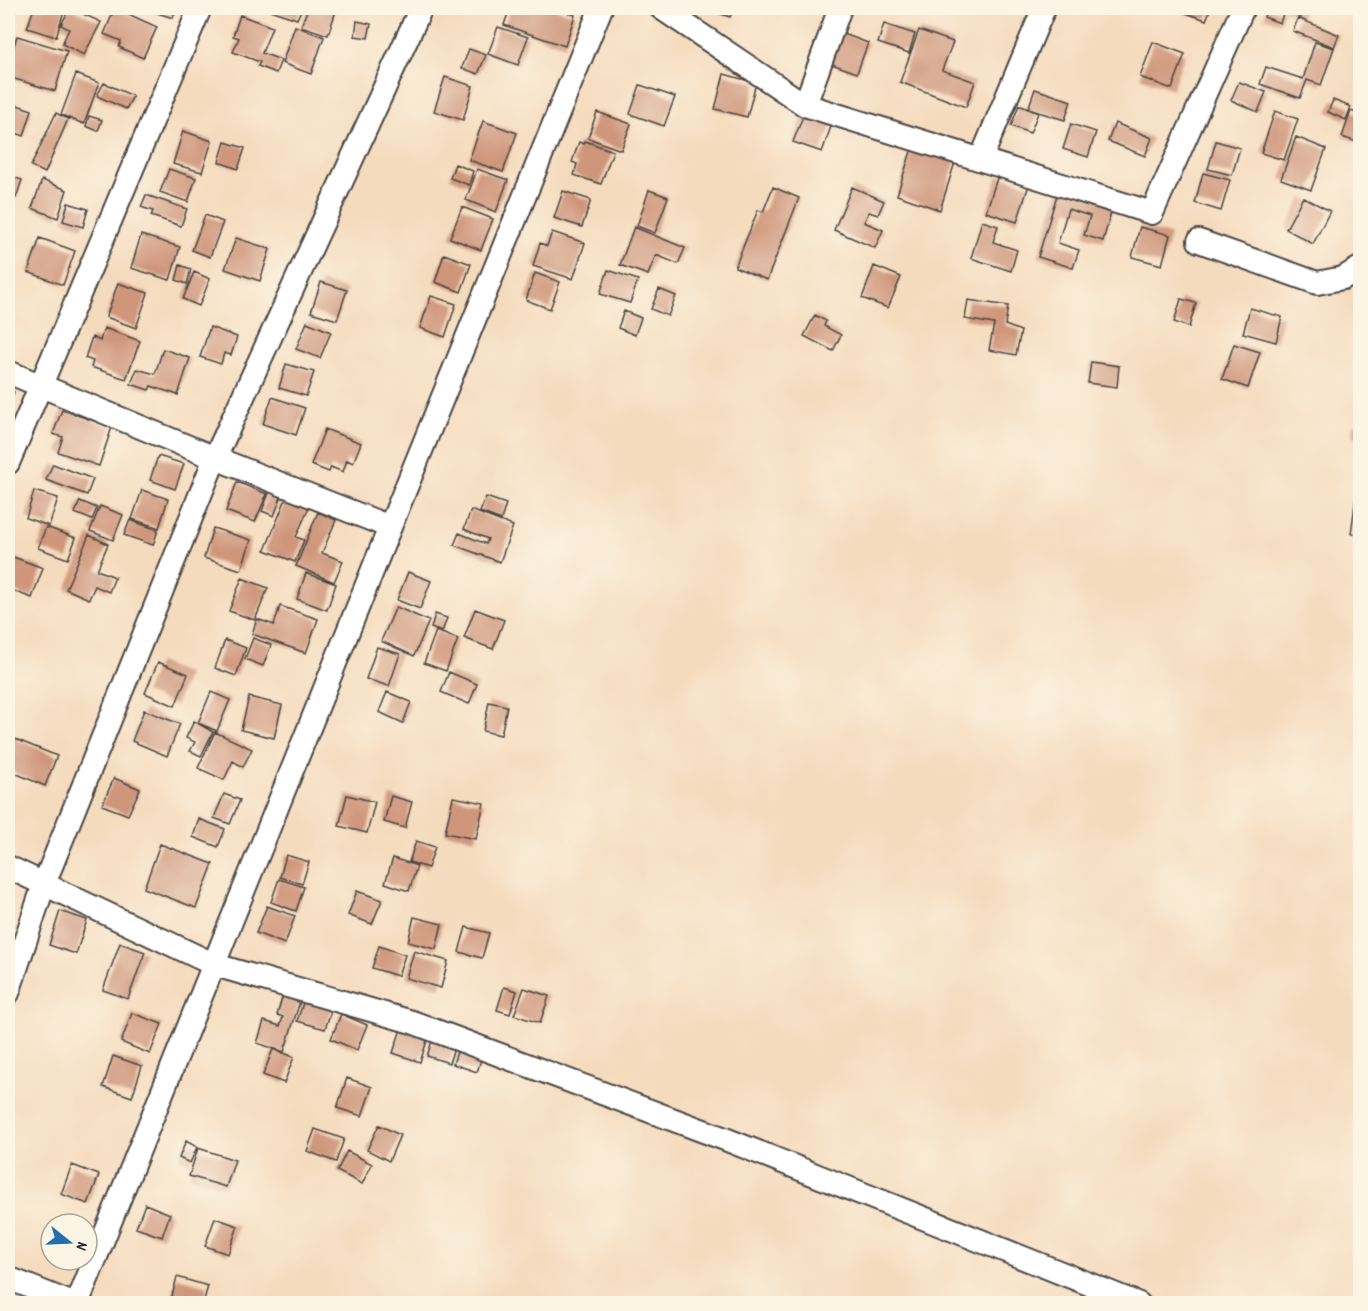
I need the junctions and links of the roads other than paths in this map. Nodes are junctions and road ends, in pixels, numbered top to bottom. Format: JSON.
{"nodes":[{"id":1,"x":200,"y":8,"type":"edge"},
{"id":2,"x":421,"y":8,"type":"edge"},
{"id":3,"x":601,"y":8,"type":"edge"},
{"id":4,"x":661,"y":8,"type":"edge"},
{"id":5,"x":840,"y":8,"type":"edge"},
{"id":6,"x":1044,"y":8,"type":"edge"},
{"id":7,"x":1243,"y":8,"type":"edge"},
{"id":8,"x":806,"y":105,"type":"junction"},
{"id":9,"x":981,"y":159,"type":"junction"},
{"id":10,"x":1199,"y":241,"type":"dead end"},
{"id":11,"x":1360,"y":268,"type":"edge"},
{"id":12,"x":8,"y":372,"type":"edge"},
{"id":13,"x":39,"y":385,"type":"junction"},
{"id":14,"x":215,"y":458,"type":"junction"},
{"id":15,"x":8,"y":463,"type":"edge"},
{"id":16,"x":390,"y":527,"type":"junction"},
{"id":17,"x":8,"y":867,"type":"edge"},
{"id":18,"x":44,"y":884,"type":"junction"},
{"id":19,"x":215,"y":965,"type":"junction"},
{"id":20,"x":8,"y":993,"type":"edge"},
{"id":21,"x":8,"y":1278,"type":"edge"},
{"id":22,"x":75,"y":1304,"type":"edge"},
{"id":23,"x":1139,"y":1304,"type":"edge"}],
"edges":[{"from":1,"to":13,"type":"street"},
{"from":2,"to":14,"type":"street"},
{"from":3,"to":16,"type":"street"},
{"from":4,"to":8,"type":"street"},
{"from":5,"to":8,"type":"street"},
{"from":6,"to":9,"type":"street"},
{"from":7,"to":9,"type":"street"},
{"from":8,"to":9,"type":"street"},
{"from":10,"to":11,"type":"street"},
{"from":12,"to":13,"type":"street"},
{"from":13,"to":14,"type":"street"},
{"from":13,"to":15,"type":"street"},
{"from":14,"to":16,"type":"street"},
{"from":14,"to":18,"type":"street"},
{"from":16,"to":19,"type":"street"},
{"from":17,"to":18,"type":"street"},
{"from":18,"to":19,"type":"street"},
{"from":18,"to":20,"type":"street"},
{"from":19,"to":22,"type":"street"},
{"from":19,"to":23,"type":"street"},
{"from":21,"to":22,"type":"street"}]}
